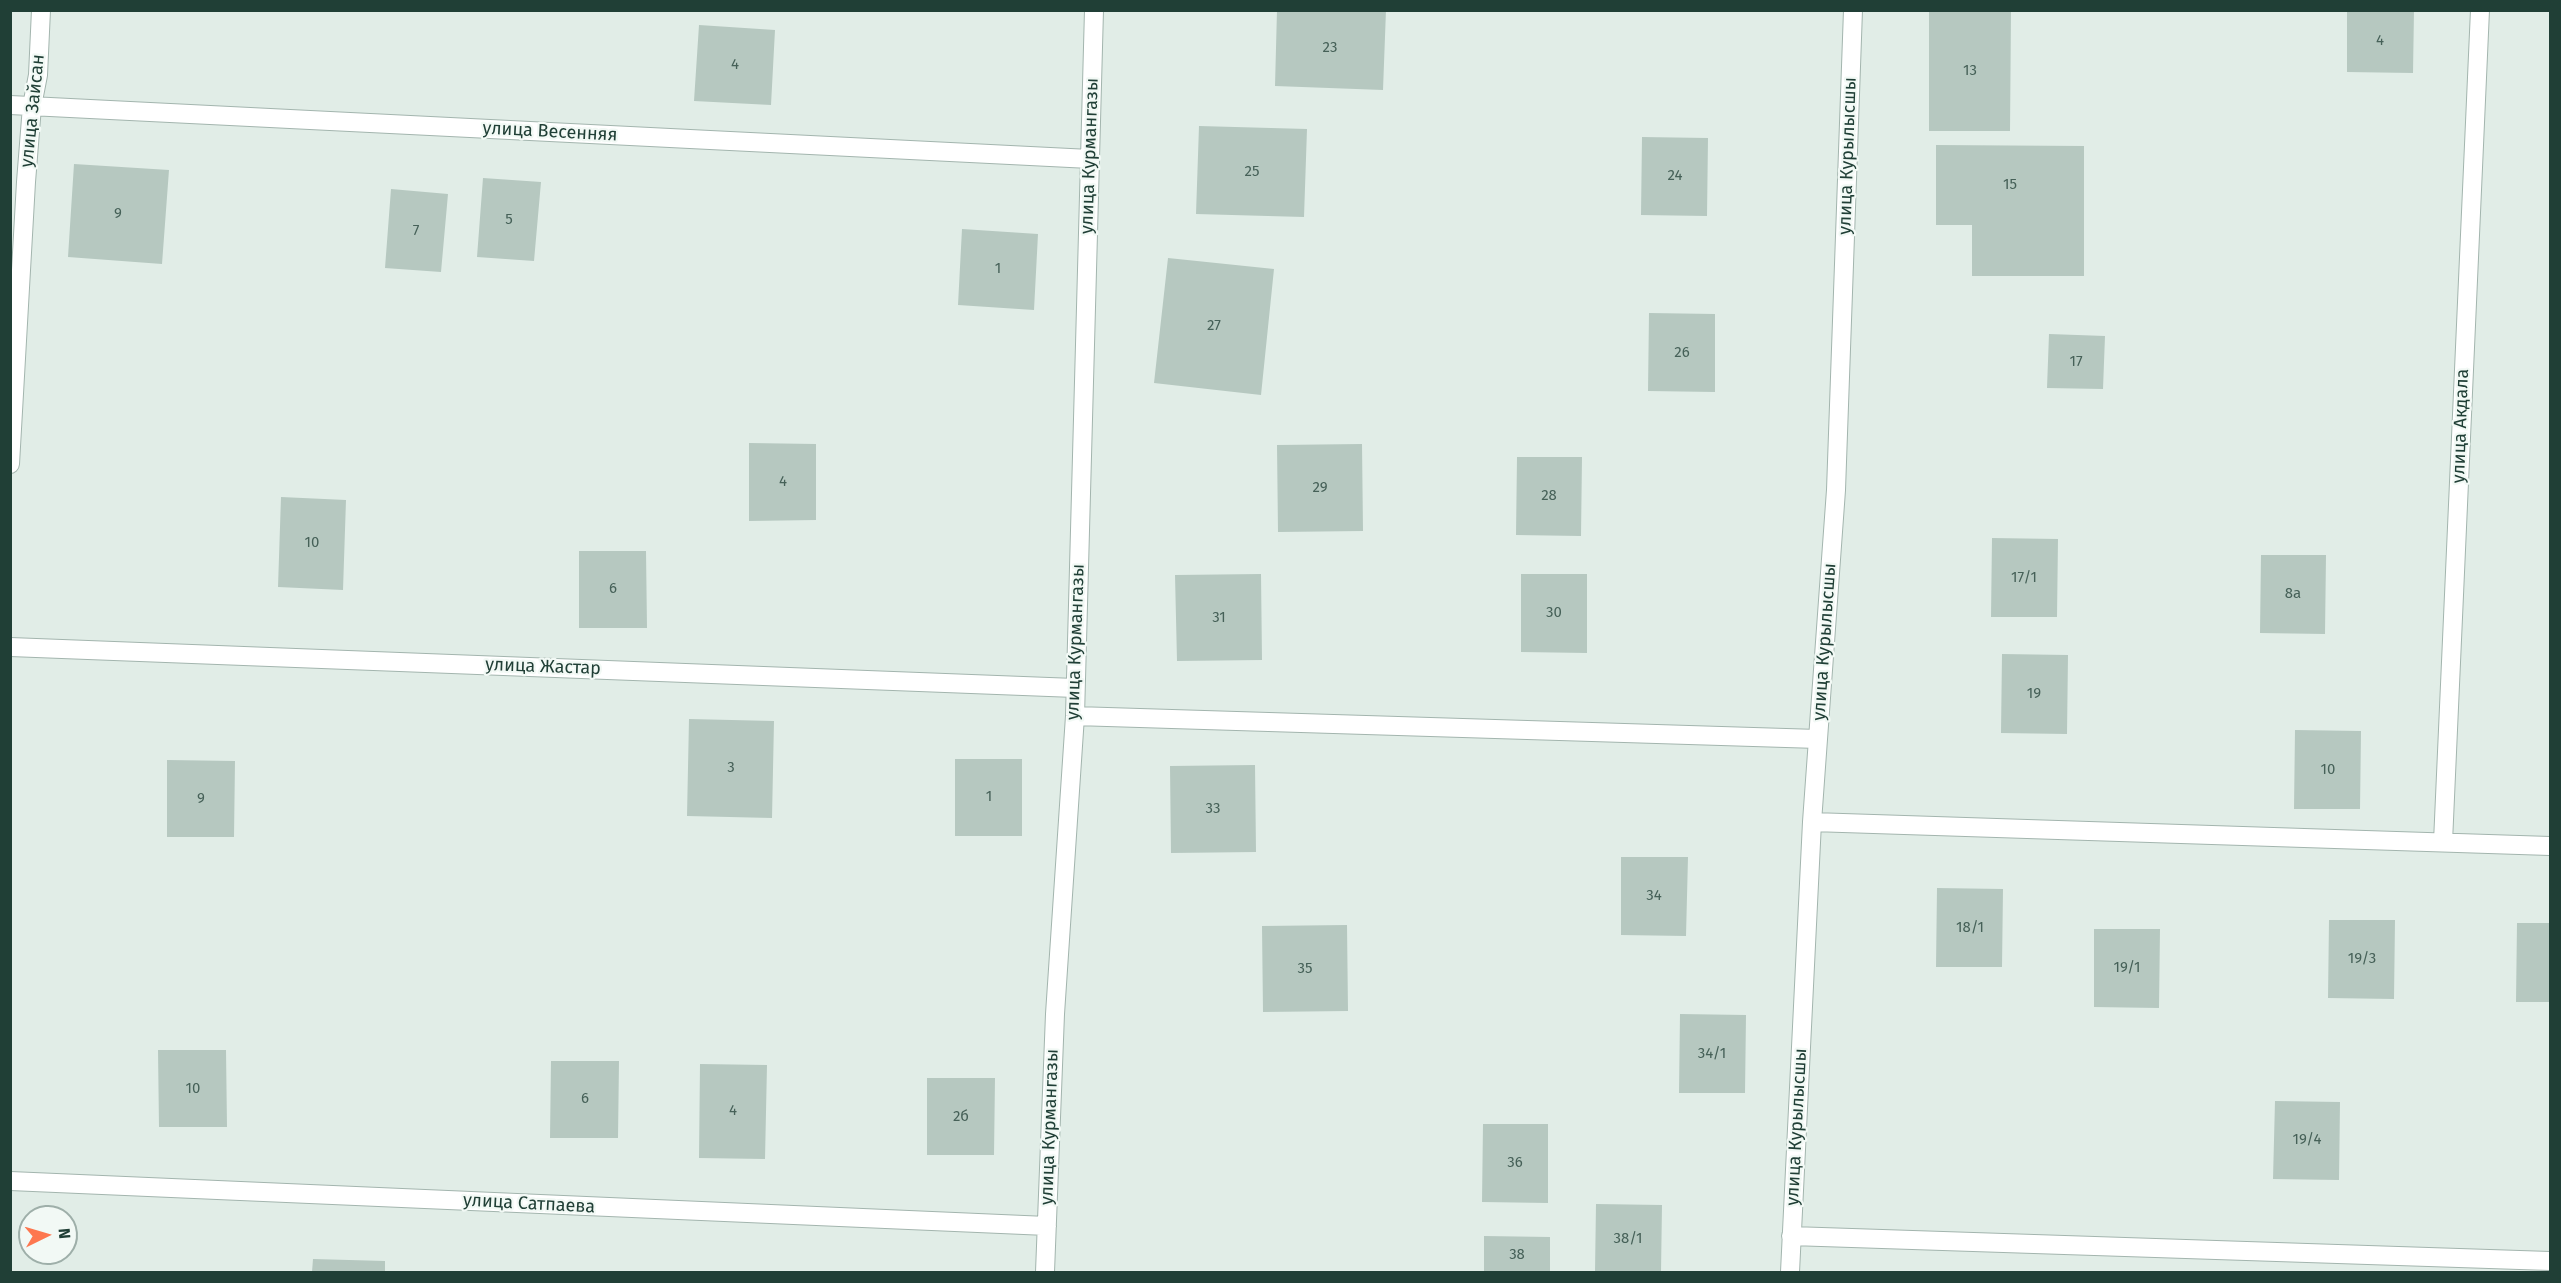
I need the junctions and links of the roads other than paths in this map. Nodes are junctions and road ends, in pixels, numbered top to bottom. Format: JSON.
{"nodes":[{"id":1,"x":41,"y":10,"type":"edge"},
{"id":2,"x":1094,"y":10,"type":"edge"},
{"id":3,"x":1853,"y":10,"type":"edge"},
{"id":4,"x":2480,"y":10,"type":"edge"},
{"id":5,"x":10,"y":105,"type":"edge"},
{"id":6,"x":32,"y":106,"type":"junction"},
{"id":7,"x":1090,"y":159,"type":"junction"},
{"id":8,"x":10,"y":464,"type":"edge"},
{"id":9,"x":10,"y":647,"type":"edge"},
{"id":10,"x":1075,"y":688,"type":"junction"},
{"id":11,"x":1075,"y":716,"type":"junction"},
{"id":12,"x":1818,"y":739,"type":"junction"},
{"id":13,"x":1812,"y":822,"type":"junction"},
{"id":14,"x":2443,"y":842,"type":"junction"},
{"id":15,"x":2550,"y":846,"type":"edge"},
{"id":16,"x":10,"y":1181,"type":"edge"},
{"id":17,"x":1047,"y":1226,"type":"junction"},
{"id":18,"x":1791,"y":1236,"type":"junction"},
{"id":19,"x":2550,"y":1260,"type":"edge"},
{"id":20,"x":1045,"y":1272,"type":"edge"},
{"id":21,"x":1790,"y":1272,"type":"edge"}],
"edges":[{"from":1,"to":6,"type":"street","name":"улица Зайсан"},
{"from":2,"to":7,"type":"street","name":"улица Курмангазы"},
{"from":3,"to":12,"type":"street","name":"улица Курылысшы"},
{"from":4,"to":14,"type":"street","name":"улица Акдала"},
{"from":5,"to":6,"type":"street","name":"улица Весенняя"},
{"from":6,"to":7,"type":"street","name":"улица Весенняя"},
{"from":6,"to":8,"type":"street","name":"улица Зайсан"},
{"from":7,"to":10,"type":"street","name":"улица Курмангазы"},
{"from":9,"to":10,"type":"street","name":"улица Жастар"},
{"from":10,"to":11,"type":"street","name":"улица Курмангазы"},
{"from":11,"to":12,"type":"street"},
{"from":11,"to":17,"type":"street","name":"улица Курмангазы"},
{"from":12,"to":13,"type":"street","name":"улица Курылысшы"},
{"from":13,"to":14,"type":"street"},
{"from":13,"to":18,"type":"street","name":"улица Курылысшы"},
{"from":14,"to":15,"type":"street"},
{"from":16,"to":17,"type":"street","name":"улица Сатпаева"},
{"from":17,"to":20,"type":"street","name":"улица Курмангазы"},
{"from":18,"to":19,"type":"street"},
{"from":18,"to":21,"type":"street","name":"улица Курылысшы"}]}
